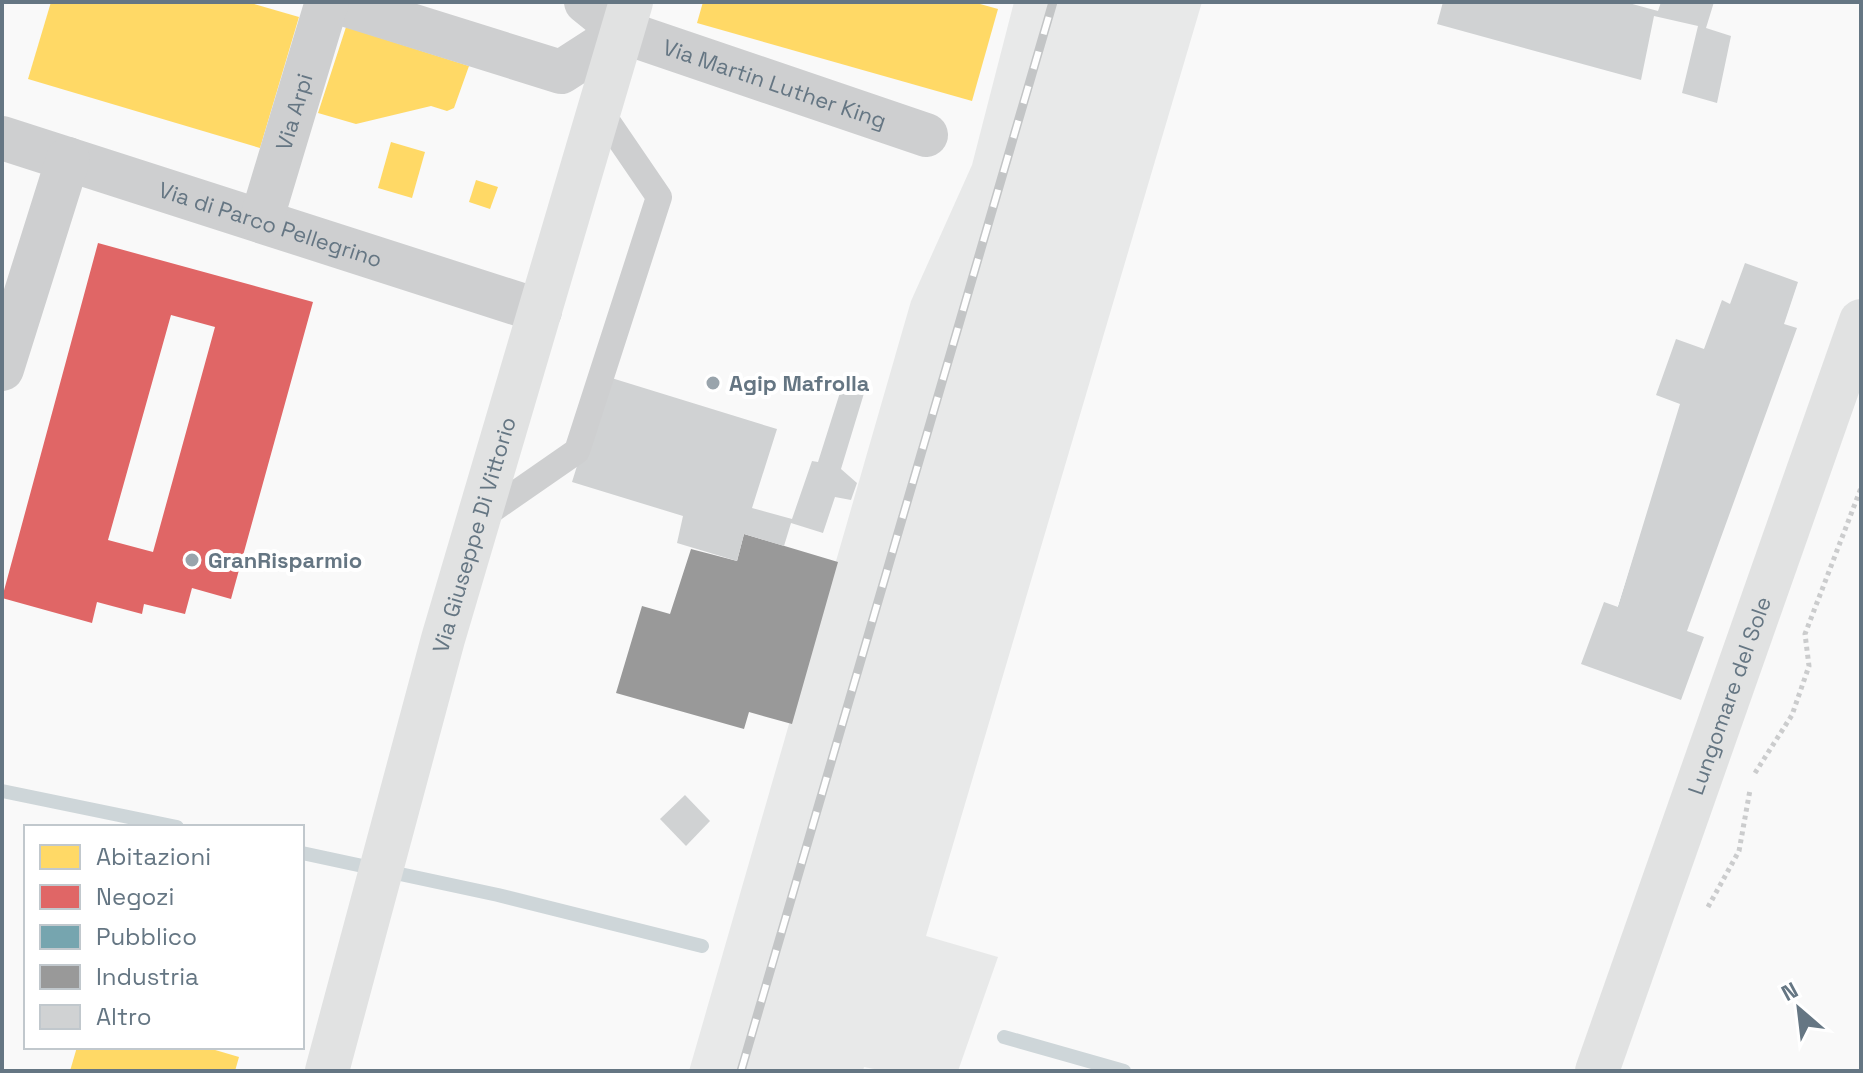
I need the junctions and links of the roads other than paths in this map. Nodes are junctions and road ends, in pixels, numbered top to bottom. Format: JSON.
{"nodes":[{"id":1,"x":327,"y":2,"type":"edge"},
{"id":2,"x":337,"y":2,"type":"edge"},
{"id":3,"x":586,"y":2,"type":"edge"},
{"id":4,"x":627,"y":17,"type":"edge"},
{"id":5,"x":601,"y":112,"type":"junction"},
{"id":6,"x":926,"y":135,"type":"dead end"},
{"id":7,"x":2,"y":138,"type":"edge"},
{"id":8,"x":68,"y":159,"type":"junction"},
{"id":9,"x":261,"y":221,"type":"junction"},
{"id":10,"x":540,"y":311,"type":"junction"},
{"id":11,"x":1861,"y":321,"type":"edge"},
{"id":12,"x":2,"y":369,"type":"edge"},
{"id":13,"x":479,"y":519,"type":"junction"},
{"id":14,"x":328,"y":1068,"type":"edge"},
{"id":15,"x":1597,"y":1071,"type":"edge"}],
"edges":[{"from":1,"to":9,"type":"street","name":"Via Arpi"},
{"from":2,"to":4,"type":"street"},
{"from":3,"to":4,"type":"street","name":"Via Martin Luther King"},
{"from":4,"to":5,"type":"main road","name":"Via Giuseppe Di Vittorio"},
{"from":4,"to":6,"type":"street","name":"Via Martin Luther King"},
{"from":5,"to":10,"type":"main road","name":"Via Giuseppe Di Vittorio"},
{"from":5,"to":13,"type":"lane"},
{"from":7,"to":8,"type":"street","name":"Via di Parco Pellegrino"},
{"from":8,"to":9,"type":"street","name":"Via di Parco Pellegrino"},
{"from":8,"to":12,"type":"street"},
{"from":9,"to":10,"type":"street","name":"Via di Parco Pellegrino"},
{"from":10,"to":13,"type":"main road","name":"Via Giuseppe Di Vittorio"},
{"from":11,"to":15,"type":"main road","name":"Lungomare del Sole"},
{"from":13,"to":14,"type":"main road","name":"Via Giuseppe Di Vittorio"}]}
